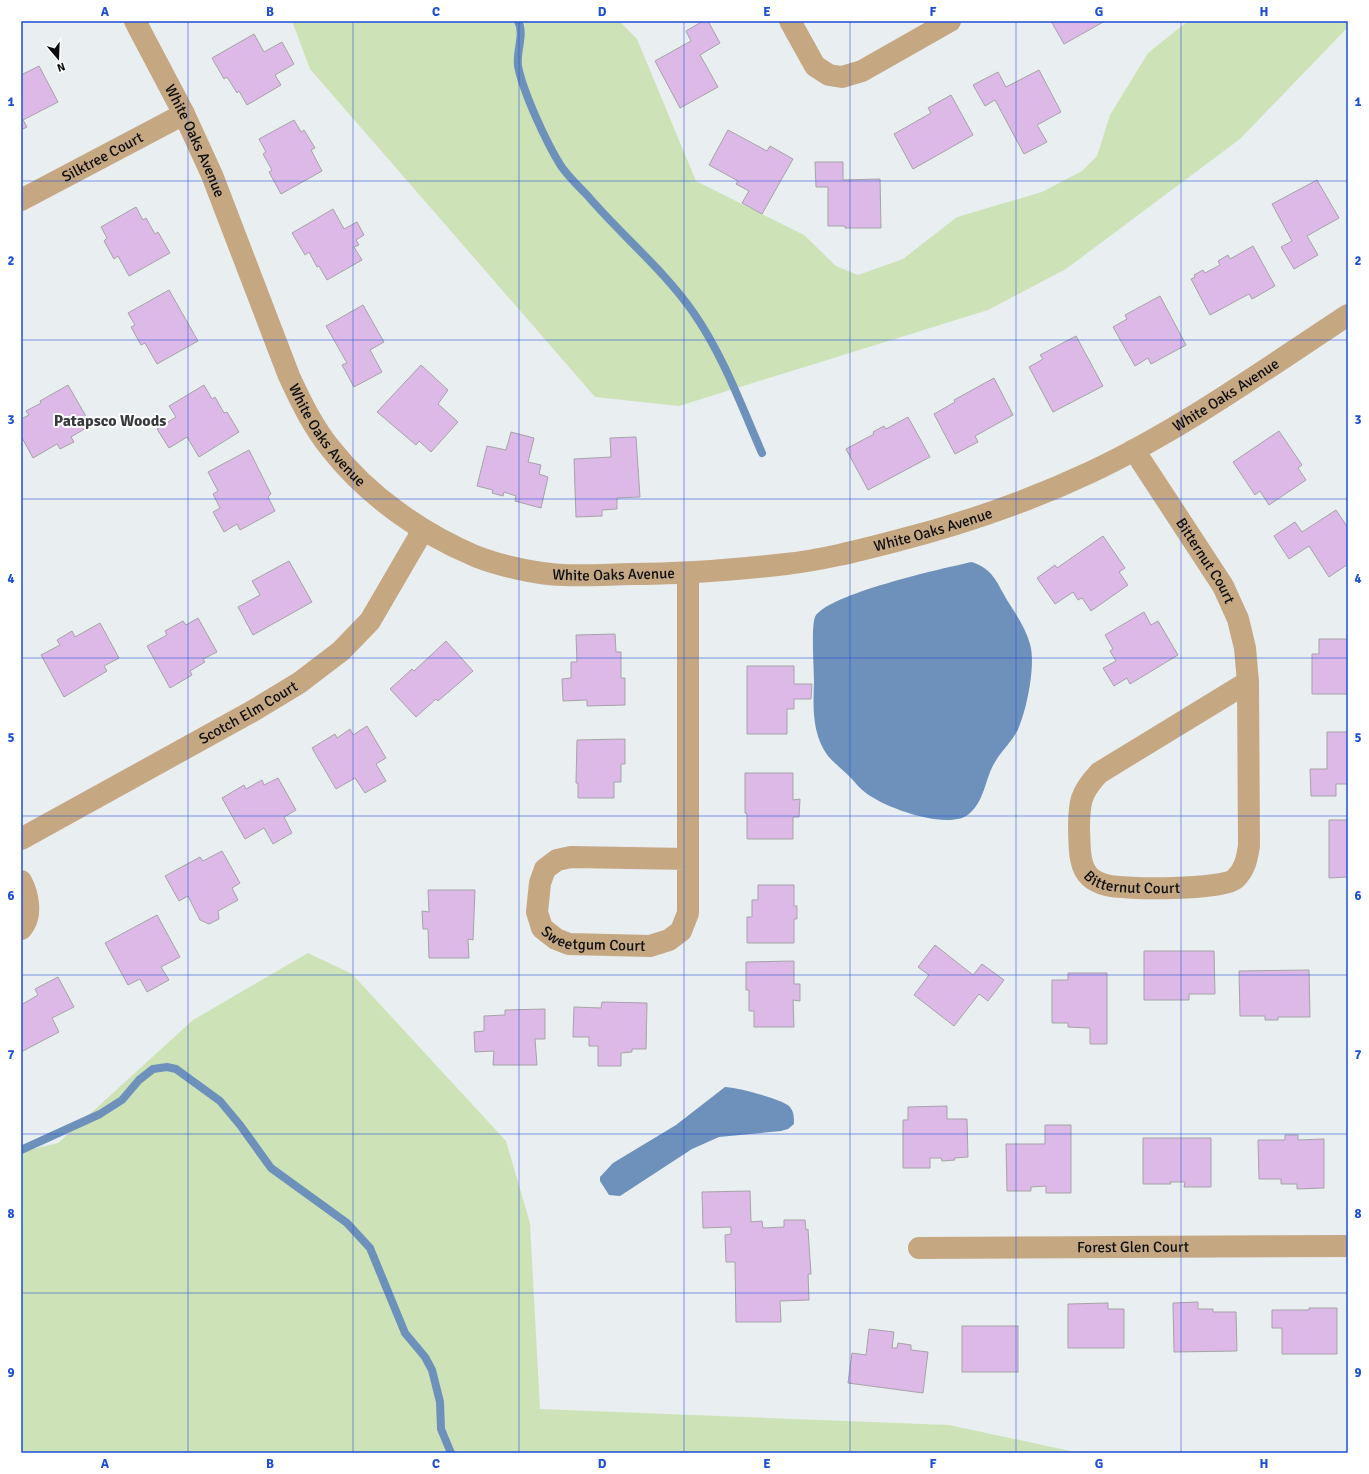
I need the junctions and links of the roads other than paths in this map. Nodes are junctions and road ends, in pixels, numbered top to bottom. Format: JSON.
{"nodes":[{"id":1,"x":135,"y":21,"type":"edge"},
{"id":2,"x":790,"y":21,"type":"edge"},
{"id":3,"x":950,"y":21,"type":"edge"},
{"id":4,"x":184,"y":114,"type":"junction"},
{"id":5,"x":21,"y":200,"type":"edge"},
{"id":6,"x":1348,"y":315,"type":"edge"},
{"id":7,"x":1134,"y":450,"type":"junction"},
{"id":8,"x":423,"y":530,"type":"junction"},
{"id":9,"x":688,"y":574,"type":"junction"},
{"id":10,"x":1248,"y":682,"type":"junction"},
{"id":11,"x":21,"y":839,"type":"edge"},
{"id":12,"x":688,"y":859,"type":"junction"},
{"id":13,"x":21,"y":881,"type":"edge"},
{"id":14,"x":21,"y":928,"type":"edge"},
{"id":15,"x":1348,"y":1246,"type":"edge"},
{"id":16,"x":919,"y":1248,"type":"dead end"}],
"edges":[{"from":1,"to":4,"type":"street","name":"White Oaks Avenue"},
{"from":2,"to":3,"type":"street"},
{"from":4,"to":5,"type":"street","name":"Silktree Court"},
{"from":4,"to":8,"type":"street","name":"White Oaks Avenue"},
{"from":6,"to":7,"type":"street","name":"White Oaks Avenue"},
{"from":7,"to":9,"type":"street","name":"White Oaks Avenue"},
{"from":7,"to":10,"type":"street","name":"Bitternut Court"},
{"from":8,"to":9,"type":"street","name":"White Oaks Avenue"},
{"from":8,"to":11,"type":"street","name":"Scotch Elm Court"},
{"from":9,"to":12,"type":"street","name":"Sweetgum Court"},
{"from":10,"to":10,"type":"street","name":"Bitternut Court"},
{"from":12,"to":12,"type":"street","name":"Sweetgum Court"},
{"from":13,"to":14,"type":"street"},
{"from":15,"to":16,"type":"street","name":"Forest Glen Court"}]}
